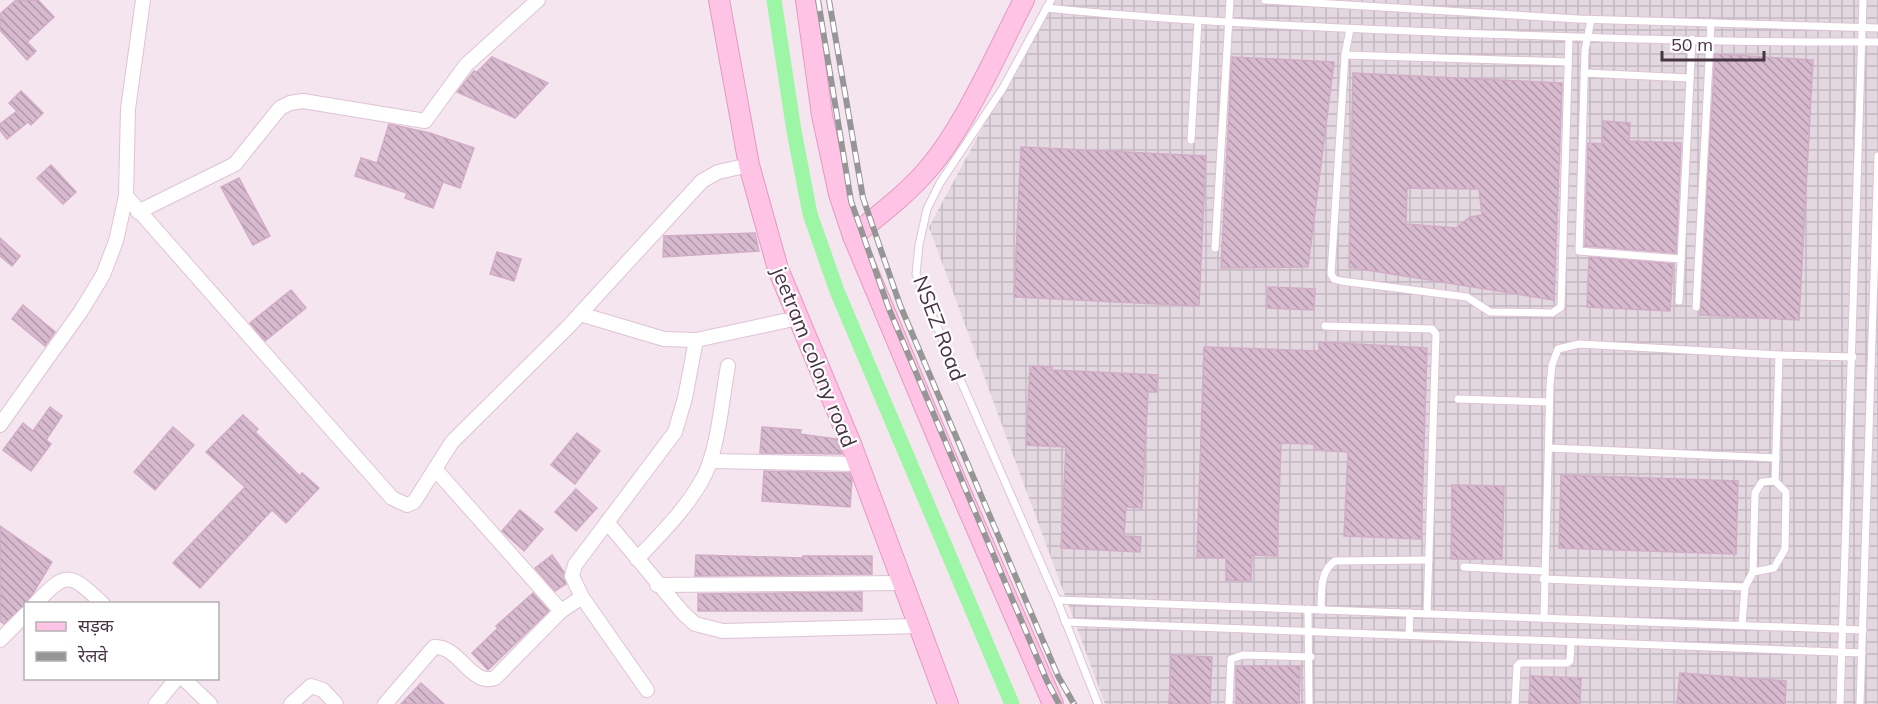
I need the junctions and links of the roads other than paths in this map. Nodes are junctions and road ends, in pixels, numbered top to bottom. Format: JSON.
{"nodes":[{"id":1,"x":143,"y":0,"type":"edge"},
{"id":2,"x":538,"y":0,"type":"edge"},
{"id":3,"x":719,"y":0,"type":"edge"},
{"id":4,"x":806,"y":0,"type":"edge"},
{"id":5,"x":1024,"y":0,"type":"edge"},
{"id":6,"x":1051,"y":0,"type":"edge"},
{"id":7,"x":1230,"y":0,"type":"edge"},
{"id":8,"x":1265,"y":0,"type":"edge"},
{"id":9,"x":1863,"y":0,"type":"edge"},
{"id":10,"x":1046,"y":8,"type":"junction"},
{"id":11,"x":1591,"y":20,"type":"junction"},
{"id":12,"x":1198,"y":21,"type":"junction"},
{"id":13,"x":1229,"y":22,"type":"junction"},
{"id":14,"x":1711,"y":23,"type":"junction"},
{"id":15,"x":1862,"y":27,"type":"junction"},
{"id":16,"x":1878,"y":28,"type":"edge"},
{"id":17,"x":1350,"y":29,"type":"junction"},
{"id":18,"x":1569,"y":37,"type":"junction"},
{"id":19,"x":1588,"y":38,"type":"junction"},
{"id":20,"x":1692,"y":39,"type":"junction"},
{"id":21,"x":1711,"y":39,"type":"junction"},
{"id":22,"x":1861,"y":42,"type":"junction"},
{"id":23,"x":1878,"y":42,"type":"edge"},
{"id":24,"x":1345,"y":56,"type":"junction"},
{"id":25,"x":1568,"y":62,"type":"junction"},
{"id":26,"x":1584,"y":73,"type":"junction"},
{"id":27,"x":1690,"y":78,"type":"junction"},
{"id":28,"x":1191,"y":140,"type":"dead end"},
{"id":29,"x":1878,"y":156,"type":"edge"},
{"id":30,"x":749,"y":165,"type":"junction"},
{"id":31,"x":126,"y":196,"type":"junction"},
{"id":32,"x":138,"y":212,"type":"junction"},
{"id":33,"x":853,"y":236,"type":"junction"},
{"id":34,"x":1215,"y":248,"type":"dead end"},
{"id":35,"x":1681,"y":259,"type":"junction"},
{"id":36,"x":1678,"y":301,"type":"dead end"},
{"id":37,"x":1696,"y":307,"type":"dead end"},
{"id":38,"x":580,"y":314,"type":"junction"},
{"id":39,"x":798,"y":318,"type":"junction"},
{"id":40,"x":1325,"y":326,"type":"dead end"},
{"id":41,"x":696,"y":340,"type":"junction"},
{"id":42,"x":1779,"y":355,"type":"junction"},
{"id":43,"x":1853,"y":357,"type":"junction"},
{"id":44,"x":728,"y":366,"type":"dead end"},
{"id":45,"x":1458,"y":399,"type":"dead end"},
{"id":46,"x":1549,"y":402,"type":"junction"},
{"id":47,"x":0,"y":425,"type":"edge"},
{"id":48,"x":1549,"y":448,"type":"junction"},
{"id":49,"x":1776,"y":458,"type":"junction"},
{"id":50,"x":710,"y":461,"type":"junction"},
{"id":51,"x":859,"y":464,"type":"junction"},
{"id":52,"x":435,"y":470,"type":"junction"},
{"id":53,"x":1775,"y":481,"type":"junction"},
{"id":54,"x":607,"y":522,"type":"junction"},
{"id":55,"x":637,"y":559,"type":"junction"},
{"id":56,"x":1429,"y":560,"type":"junction"},
{"id":57,"x":1464,"y":567,"type":"dead end"},
{"id":58,"x":1753,"y":572,"type":"junction"},
{"id":59,"x":1543,"y":575,"type":"junction"},
{"id":60,"x":903,"y":583,"type":"junction"},
{"id":61,"x":657,"y":585,"type":"junction"},
{"id":62,"x":1745,"y":587,"type":"junction"},
{"id":63,"x":582,"y":597,"type":"junction"},
{"id":64,"x":1057,"y":600,"type":"junction"},
{"id":65,"x":36,"y":602,"type":"edge"},
{"id":66,"x":102,"y":602,"type":"edge"},
{"id":67,"x":1308,"y":609,"type":"junction"},
{"id":68,"x":1321,"y":610,"type":"junction"},
{"id":69,"x":561,"y":611,"type":"junction"},
{"id":70,"x":1410,"y":613,"type":"junction"},
{"id":71,"x":1427,"y":614,"type":"junction"},
{"id":72,"x":24,"y":616,"type":"edge"},
{"id":73,"x":1544,"y":618,"type":"junction"},
{"id":74,"x":1065,"y":622,"type":"junction"},
{"id":75,"x":1742,"y":625,"type":"junction"},
{"id":76,"x":919,"y":626,"type":"junction"},
{"id":77,"x":1842,"y":628,"type":"junction"},
{"id":78,"x":1310,"y":630,"type":"junction"},
{"id":79,"x":1863,"y":630,"type":"junction"},
{"id":80,"x":1409,"y":635,"type":"junction"},
{"id":81,"x":0,"y":640,"type":"edge"},
{"id":82,"x":1571,"y":642,"type":"junction"},
{"id":83,"x":1841,"y":652,"type":"junction"},
{"id":84,"x":1862,"y":654,"type":"junction"},
{"id":85,"x":1311,"y":657,"type":"junction"},
{"id":86,"x":175,"y":680,"type":"edge"},
{"id":87,"x":185,"y":680,"type":"edge"},
{"id":88,"x":647,"y":690,"type":"dead end"},
{"id":89,"x":156,"y":704,"type":"edge"},
{"id":90,"x":210,"y":704,"type":"edge"},
{"id":91,"x":291,"y":704,"type":"edge"},
{"id":92,"x":336,"y":704,"type":"edge"},
{"id":93,"x":384,"y":704,"type":"edge"},
{"id":94,"x":947,"y":704,"type":"edge"},
{"id":95,"x":1053,"y":704,"type":"edge"},
{"id":96,"x":1098,"y":704,"type":"edge"},
{"id":97,"x":1229,"y":704,"type":"edge"},
{"id":98,"x":1310,"y":704,"type":"edge"},
{"id":99,"x":1515,"y":704,"type":"edge"},
{"id":100,"x":1840,"y":704,"type":"edge"},
{"id":101,"x":1860,"y":704,"type":"edge"}],
"edges":[{"from":1,"to":31,"type":"street"},
{"from":2,"to":32,"type":"street"},
{"from":3,"to":30,"type":"street","name":"jeetram colony road"},
{"from":4,"to":33,"type":"street"},
{"from":5,"to":33,"type":"street"},
{"from":6,"to":10,"type":"lane","name":"NSEZ Road"},
{"from":7,"to":13,"type":"lane"},
{"from":8,"to":11,"type":"lane"},
{"from":9,"to":15,"type":"lane"},
{"from":10,"to":12,"type":"lane"},
{"from":10,"to":64,"type":"lane","name":"NSEZ Road"},
{"from":11,"to":14,"type":"lane"},
{"from":11,"to":19,"type":"lane"},
{"from":12,"to":13,"type":"lane"},
{"from":12,"to":28,"type":"lane"},
{"from":13,"to":17,"type":"lane"},
{"from":13,"to":34,"type":"lane"},
{"from":14,"to":15,"type":"lane"},
{"from":14,"to":21,"type":"lane"},
{"from":15,"to":16,"type":"lane"},
{"from":15,"to":22,"type":"lane"},
{"from":17,"to":18,"type":"lane"},
{"from":17,"to":24,"type":"lane"},
{"from":18,"to":19,"type":"lane"},
{"from":18,"to":25,"type":"lane"},
{"from":19,"to":20,"type":"lane"},
{"from":19,"to":26,"type":"lane"},
{"from":20,"to":21,"type":"lane"},
{"from":20,"to":27,"type":"lane"},
{"from":21,"to":22,"type":"lane"},
{"from":21,"to":37,"type":"lane"},
{"from":22,"to":23,"type":"lane"},
{"from":22,"to":43,"type":"lane"},
{"from":24,"to":25,"type":"lane"},
{"from":24,"to":25,"type":"lane"},
{"from":26,"to":27,"type":"lane"},
{"from":26,"to":35,"type":"lane"},
{"from":27,"to":35,"type":"lane"},
{"from":29,"to":79,"type":"lane"},
{"from":30,"to":38,"type":"street"},
{"from":30,"to":39,"type":"street","name":"jeetram colony road"},
{"from":31,"to":32,"type":"street"},
{"from":31,"to":47,"type":"street"},
{"from":32,"to":52,"type":"street"},
{"from":33,"to":95,"type":"street"},
{"from":35,"to":36,"type":"lane"},
{"from":38,"to":41,"type":"street"},
{"from":38,"to":52,"type":"street"},
{"from":39,"to":41,"type":"street"},
{"from":39,"to":51,"type":"street","name":"jeetram colony road"},
{"from":40,"to":56,"type":"lane"},
{"from":41,"to":54,"type":"street"},
{"from":42,"to":43,"type":"lane"},
{"from":42,"to":46,"type":"lane"},
{"from":42,"to":49,"type":"lane"},
{"from":43,"to":77,"type":"lane"},
{"from":44,"to":50,"type":"street"},
{"from":45,"to":46,"type":"lane"},
{"from":46,"to":48,"type":"lane"},
{"from":48,"to":49,"type":"lane"},
{"from":48,"to":59,"type":"lane"},
{"from":49,"to":53,"type":"lane"},
{"from":50,"to":51,"type":"street"},
{"from":50,"to":55,"type":"street"},
{"from":51,"to":60,"type":"street","name":"jeetram colony road"},
{"from":52,"to":69,"type":"street"},
{"from":53,"to":58,"type":"lane"},
{"from":53,"to":58,"type":"lane"},
{"from":54,"to":55,"type":"street"},
{"from":54,"to":63,"type":"street"},
{"from":55,"to":61,"type":"street"},
{"from":56,"to":68,"type":"lane"},
{"from":56,"to":71,"type":"lane"},
{"from":57,"to":59,"type":"lane"},
{"from":58,"to":62,"type":"lane"},
{"from":59,"to":62,"type":"lane"},
{"from":59,"to":73,"type":"lane"},
{"from":60,"to":61,"type":"street"},
{"from":60,"to":76,"type":"street","name":"jeetram colony road"},
{"from":61,"to":76,"type":"street"},
{"from":62,"to":75,"type":"lane"},
{"from":63,"to":69,"type":"street"},
{"from":63,"to":88,"type":"street"},
{"from":64,"to":67,"type":"lane"},
{"from":64,"to":74,"type":"lane","name":"NSEZ Road"},
{"from":65,"to":66,"type":"street"},
{"from":67,"to":68,"type":"lane"},
{"from":67,"to":78,"type":"lane"},
{"from":68,"to":70,"type":"lane"},
{"from":69,"to":93,"type":"street"},
{"from":70,"to":71,"type":"lane"},
{"from":70,"to":80,"type":"lane"},
{"from":71,"to":73,"type":"lane"},
{"from":72,"to":81,"type":"street"},
{"from":73,"to":75,"type":"lane"},
{"from":74,"to":78,"type":"lane"},
{"from":74,"to":96,"type":"lane","name":"NSEZ Road"},
{"from":75,"to":77,"type":"lane"},
{"from":76,"to":94,"type":"street","name":"jeetram colony road"},
{"from":77,"to":79,"type":"lane"},
{"from":77,"to":83,"type":"lane"},
{"from":78,"to":80,"type":"lane"},
{"from":78,"to":85,"type":"lane"},
{"from":79,"to":84,"type":"lane"},
{"from":80,"to":82,"type":"lane"},
{"from":82,"to":83,"type":"lane"},
{"from":82,"to":99,"type":"lane"},
{"from":83,"to":84,"type":"lane"},
{"from":83,"to":100,"type":"lane"},
{"from":84,"to":101,"type":"lane"},
{"from":85,"to":97,"type":"lane"},
{"from":85,"to":98,"type":"lane"},
{"from":86,"to":89,"type":"street"},
{"from":87,"to":90,"type":"street"},
{"from":91,"to":92,"type":"street"}]}
